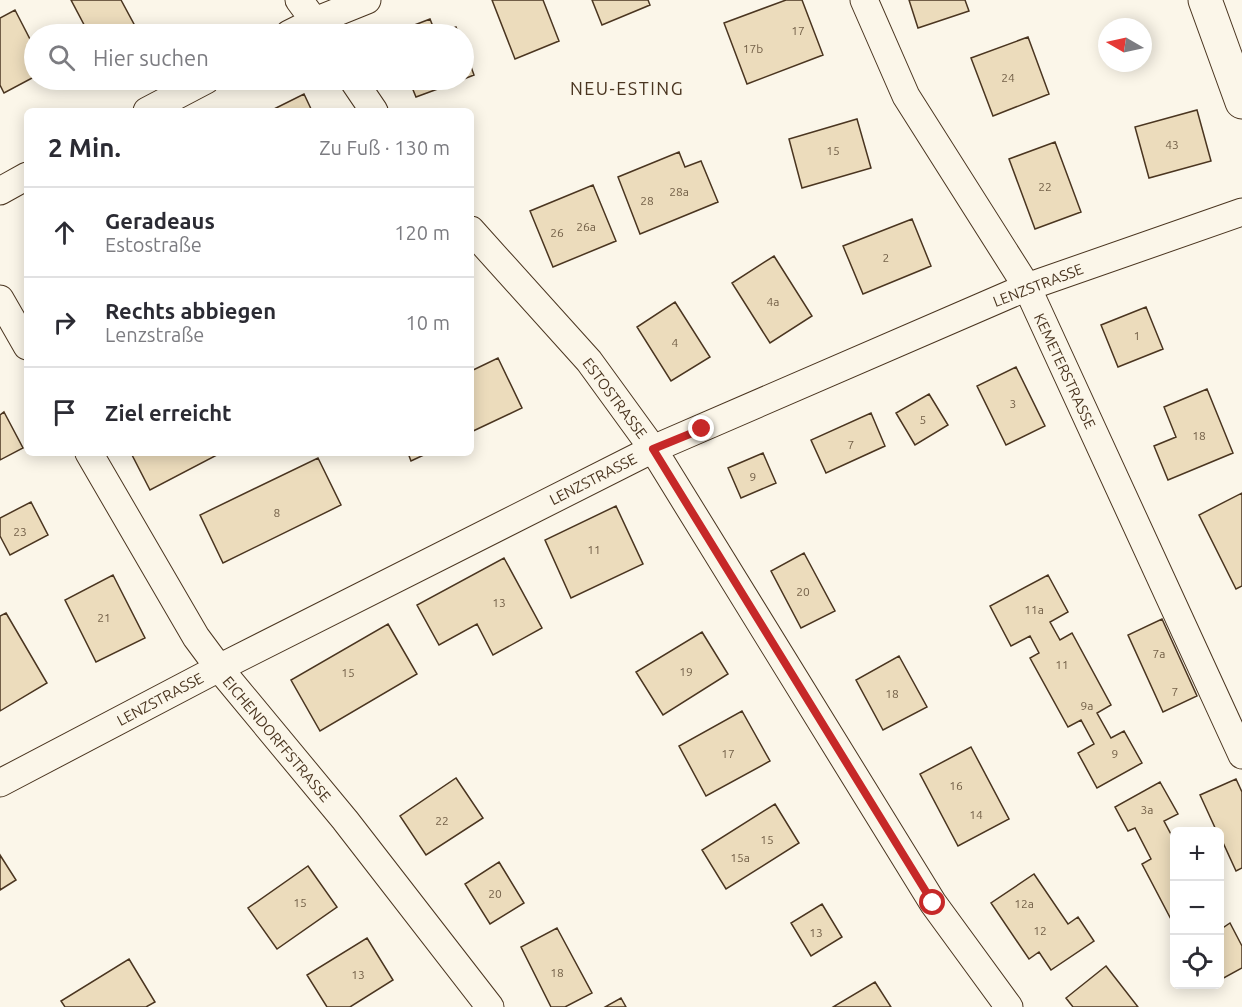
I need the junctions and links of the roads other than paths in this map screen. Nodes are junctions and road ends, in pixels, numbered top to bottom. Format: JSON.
{"nodes":[{"id":1,"x":367,"y":0,"type":"edge"},
{"id":2,"x":864,"y":0,"type":"edge"},
{"id":3,"x":1205,"y":0,"type":"edge"},
{"id":4,"x":313,"y":18,"type":"edge"},
{"id":5,"x":187,"y":90,"type":"edge"},
{"id":6,"x":360,"y":90,"type":"edge"},
{"id":7,"x":1242,"y":102,"type":"edge"},
{"id":8,"x":153,"y":108,"type":"edge"},
{"id":9,"x":372,"y":108,"type":"edge"},
{"id":10,"x":24,"y":178,"type":"edge"},
{"id":11,"x":0,"y":190,"type":"edge"},
{"id":12,"x":1242,"y":212,"type":"edge"},
{"id":13,"x":474,"y":233,"type":"edge"},
{"id":14,"x":1027,"y":287,"type":"junction"},
{"id":15,"x":0,"y":299,"type":"edge"},
{"id":16,"x":24,"y":340,"type":"edge"},
{"id":17,"x":653,"y":449,"type":"junction"},
{"id":18,"x":91,"y":456,"type":"edge"},
{"id":19,"x":219,"y":668,"type":"junction"},
{"id":20,"x":1242,"y":755,"type":"edge"},
{"id":21,"x":0,"y":783,"type":"edge"},
{"id":22,"x":490,"y":1007,"type":"edge"},
{"id":23,"x":1009,"y":1007,"type":"edge"}],
"edges":[{"from":1,"to":4,"type":"street"},
{"from":2,"to":14,"type":"street","name":"KEMETERSTRASSE"},
{"from":3,"to":7,"type":"street"},
{"from":5,"to":8,"type":"street"},
{"from":6,"to":9,"type":"street"},
{"from":10,"to":11,"type":"street"},
{"from":12,"to":14,"type":"street","name":"LENZSTRASSE"},
{"from":13,"to":17,"type":"street","name":"ESTOSTRASSE"},
{"from":14,"to":17,"type":"street","name":"LENZSTRASSE"},
{"from":14,"to":20,"type":"street","name":"KEMETERSTRASSE"},
{"from":15,"to":16,"type":"street"},
{"from":17,"to":19,"type":"street","name":"LENZSTRASSE"},
{"from":17,"to":23,"type":"street","name":"ESTOSTRASSE"},
{"from":18,"to":19,"type":"street","name":"EICHENDORFFSTRASSE"},
{"from":19,"to":21,"type":"street","name":"LENZSTRASSE"},
{"from":19,"to":22,"type":"street","name":"EICHENDORFFSTRASSE"}]}
